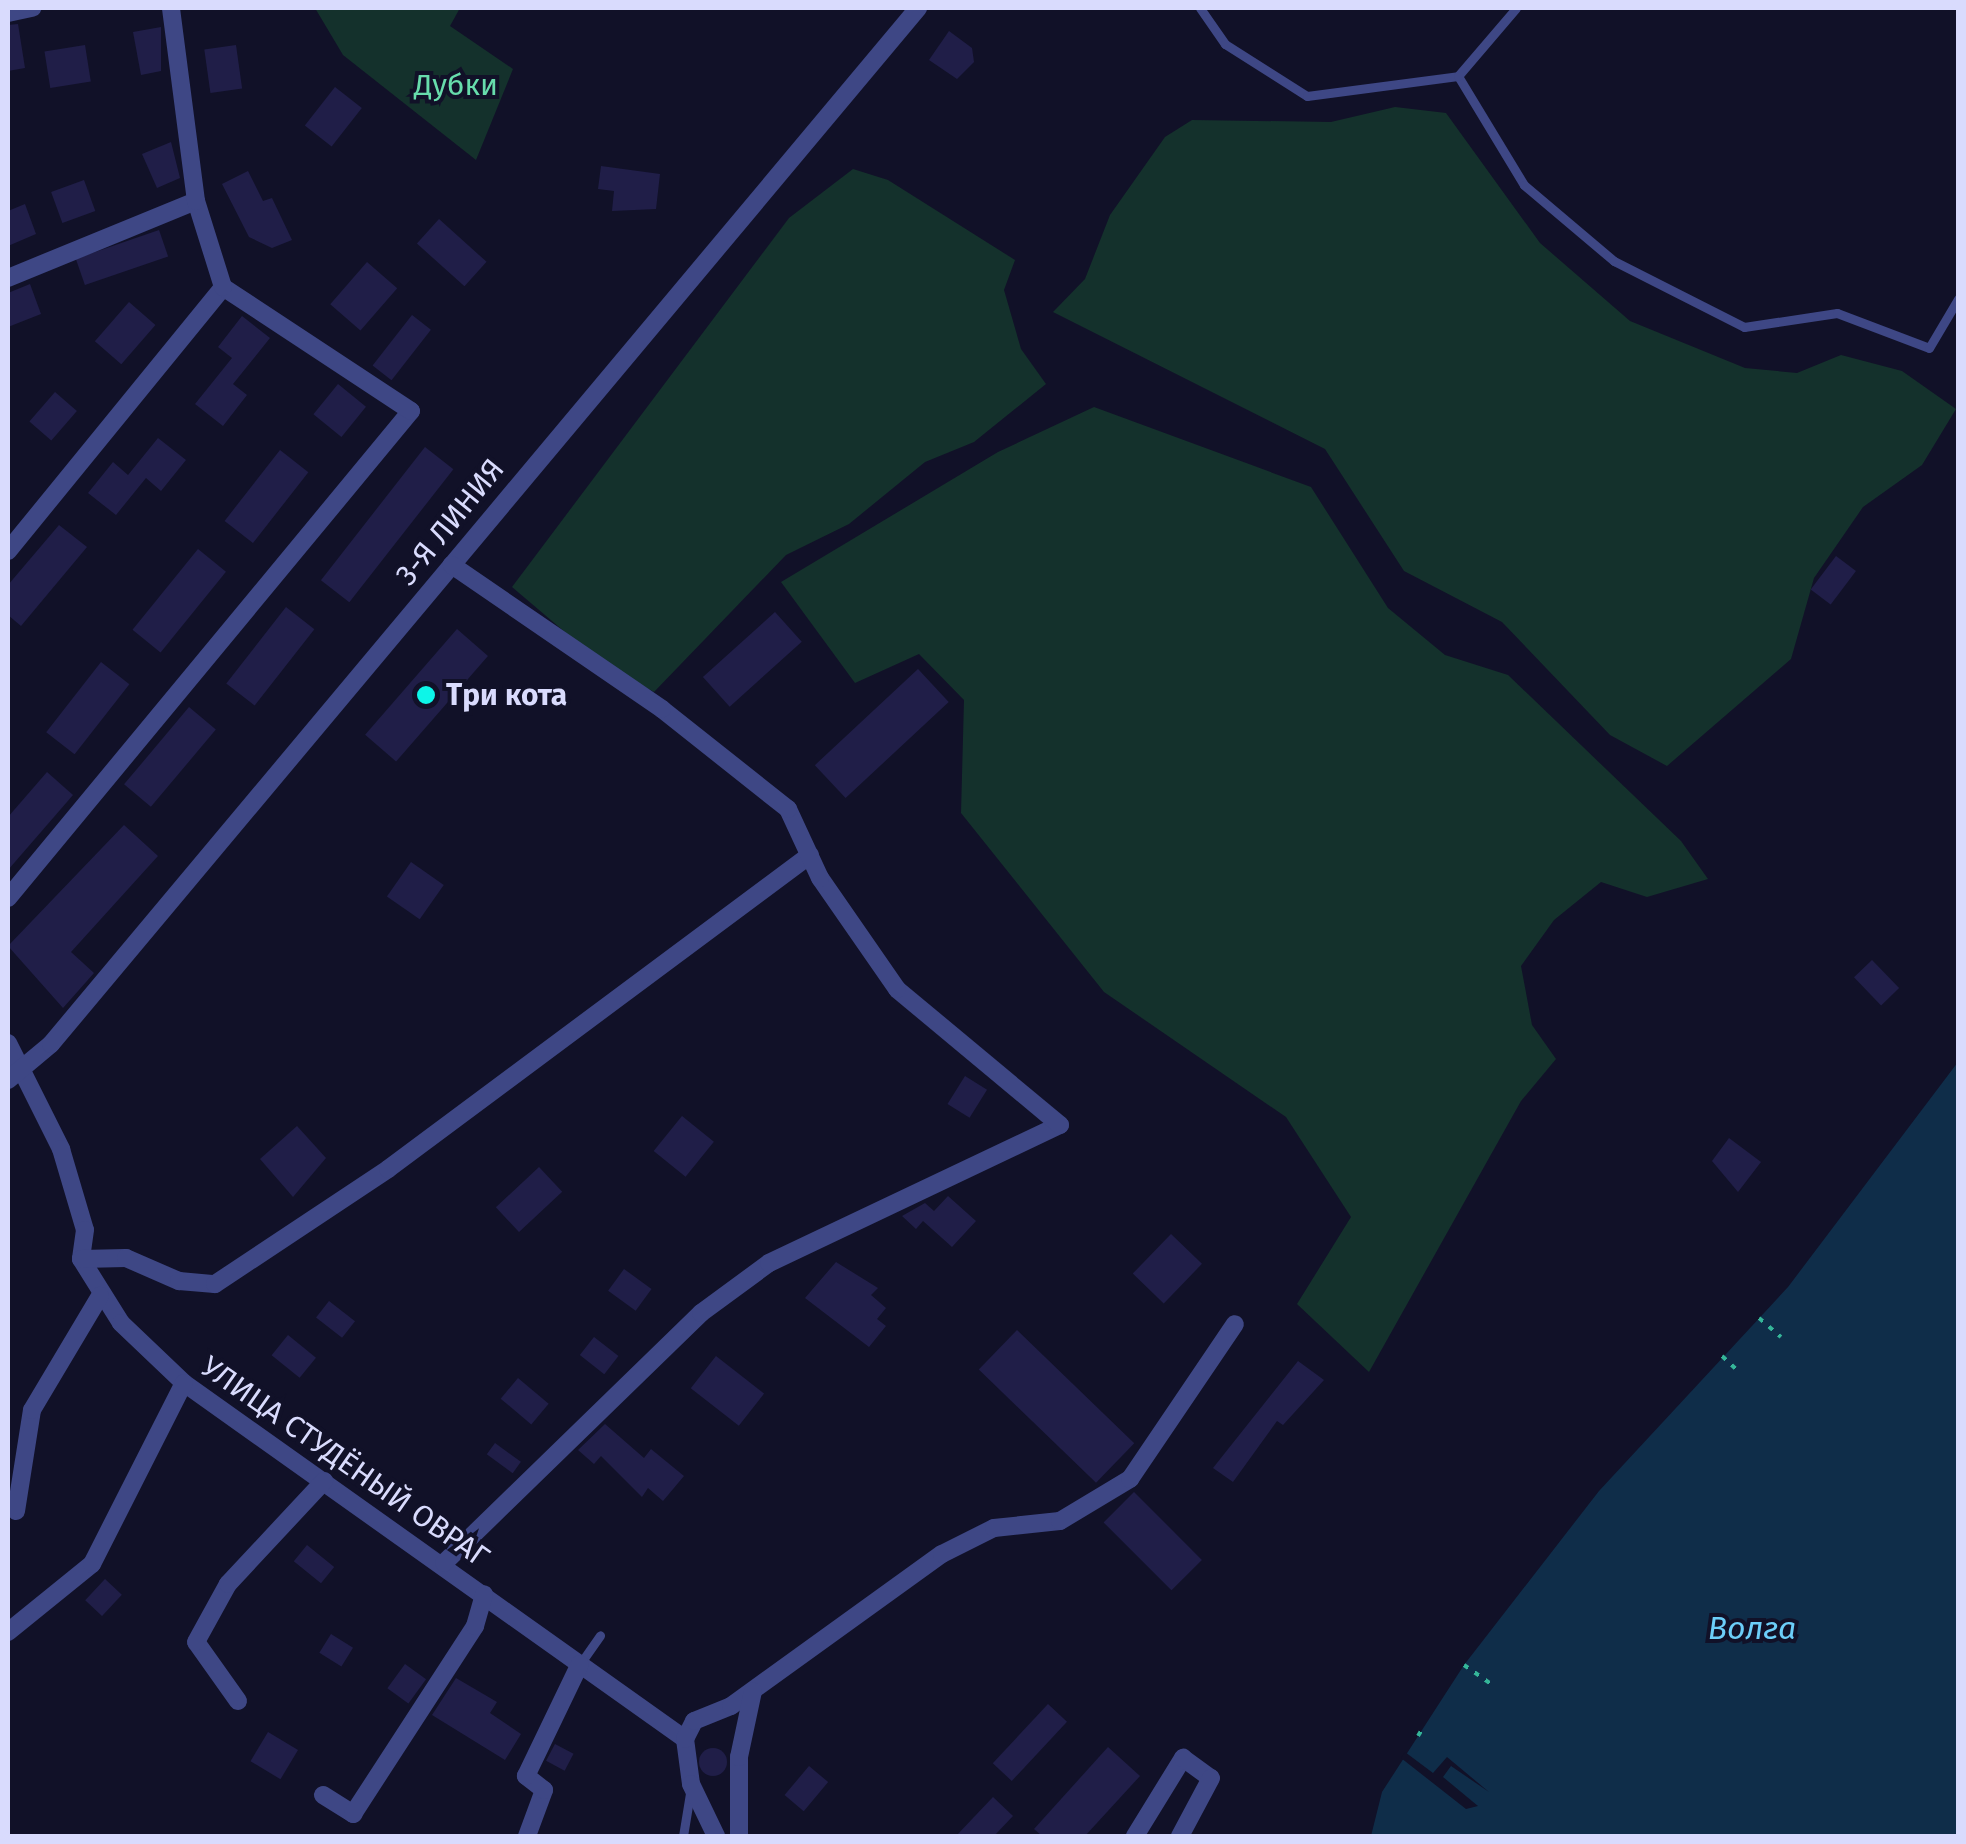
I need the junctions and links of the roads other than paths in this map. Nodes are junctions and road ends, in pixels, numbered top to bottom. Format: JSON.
{"nodes":[{"id":1,"x":32,"y":8,"type":"edge"},
{"id":2,"x":171,"y":8,"type":"edge"},
{"id":3,"x":918,"y":8,"type":"edge"},
{"id":4,"x":1200,"y":8,"type":"edge"},
{"id":5,"x":1516,"y":8,"type":"edge"},
{"id":6,"x":8,"y":13,"type":"edge"},
{"id":7,"x":1458,"y":76,"type":"junction"},
{"id":8,"x":196,"y":201,"type":"junction"},
{"id":9,"x":8,"y":278,"type":"edge"},
{"id":10,"x":223,"y":287,"type":"junction"},
{"id":11,"x":1958,"y":299,"type":"edge"},
{"id":12,"x":8,"y":551,"type":"edge"},
{"id":13,"x":452,"y":565,"type":"junction"},
{"id":14,"x":810,"y":856,"type":"junction"},
{"id":15,"x":8,"y":898,"type":"edge"},
{"id":16,"x":8,"y":1043,"type":"edge"},
{"id":17,"x":15,"y":1075,"type":"edge"},
{"id":18,"x":81,"y":1259,"type":"junction"},
{"id":19,"x":100,"y":1296,"type":"junction"},
{"id":20,"x":1235,"y":1324,"type":"dead end"},
{"id":21,"x":184,"y":1382,"type":"junction"},
{"id":22,"x":324,"y":1481,"type":"junction"},
{"id":23,"x":16,"y":1511,"type":"dead end"},
{"id":24,"x":444,"y":1564,"type":"junction"},
{"id":25,"x":484,"y":1594,"type":"junction"},
{"id":26,"x":8,"y":1632,"type":"edge"},
{"id":27,"x":600,"y":1635,"type":"dead end"},
{"id":28,"x":580,"y":1664,"type":"junction"},
{"id":29,"x":753,"y":1691,"type":"junction"},
{"id":30,"x":238,"y":1702,"type":"dead end"},
{"id":31,"x":685,"y":1740,"type":"junction"},
{"id":32,"x":691,"y":1784,"type":"junction"},
{"id":33,"x":323,"y":1794,"type":"dead end"},
{"id":34,"x":527,"y":1836,"type":"edge"},
{"id":35,"x":683,"y":1836,"type":"edge"},
{"id":36,"x":716,"y":1836,"type":"edge"},
{"id":37,"x":739,"y":1836,"type":"edge"},
{"id":38,"x":1135,"y":1836,"type":"edge"},
{"id":39,"x":1180,"y":1836,"type":"edge"}],
"edges":[{"from":1,"to":6,"type":"street"},
{"from":2,"to":8,"type":"street"},
{"from":3,"to":13,"type":"street","name":"3-Я ЛИНИЯ"},
{"from":4,"to":7,"type":"lane"},
{"from":5,"to":7,"type":"lane"},
{"from":7,"to":11,"type":"lane"},
{"from":8,"to":9,"type":"street"},
{"from":8,"to":10,"type":"street"},
{"from":10,"to":12,"type":"street"},
{"from":10,"to":15,"type":"street"},
{"from":13,"to":14,"type":"street"},
{"from":13,"to":17,"type":"street","name":"3-Я ЛИНИЯ"},
{"from":14,"to":18,"type":"street"},
{"from":14,"to":24,"type":"street"},
{"from":16,"to":17,"type":"street","name":"УЛИЦА СТУДЁНЫЙ ОВРАГ"},
{"from":17,"to":18,"type":"street","name":"УЛИЦА СТУДЁНЫЙ ОВРАГ"},
{"from":18,"to":19,"type":"street","name":"УЛИЦА СТУДЁНЫЙ ОВРАГ"},
{"from":19,"to":21,"type":"street","name":"УЛИЦА СТУДЁНЫЙ ОВРАГ"},
{"from":19,"to":23,"type":"street"},
{"from":20,"to":29,"type":"street"},
{"from":21,"to":22,"type":"street","name":"УЛИЦА СТУДЁНЫЙ ОВРАГ"},
{"from":21,"to":26,"type":"street"},
{"from":22,"to":24,"type":"street","name":"УЛИЦА СТУДЁНЫЙ ОВРАГ"},
{"from":22,"to":30,"type":"street"},
{"from":24,"to":25,"type":"street","name":"УЛИЦА СТУДЁНЫЙ ОВРАГ"},
{"from":25,"to":28,"type":"street","name":"УЛИЦА СТУДЁНЫЙ ОВРАГ"},
{"from":25,"to":33,"type":"street"},
{"from":27,"to":28,"type":"lane"},
{"from":28,"to":31,"type":"street","name":"УЛИЦА СТУДЁНЫЙ ОВРАГ"},
{"from":28,"to":34,"type":"street"},
{"from":29,"to":31,"type":"street"},
{"from":29,"to":37,"type":"street"},
{"from":31,"to":32,"type":"street"},
{"from":32,"to":35,"type":"lane"},
{"from":32,"to":36,"type":"street"},
{"from":38,"to":39,"type":"street"}]}
